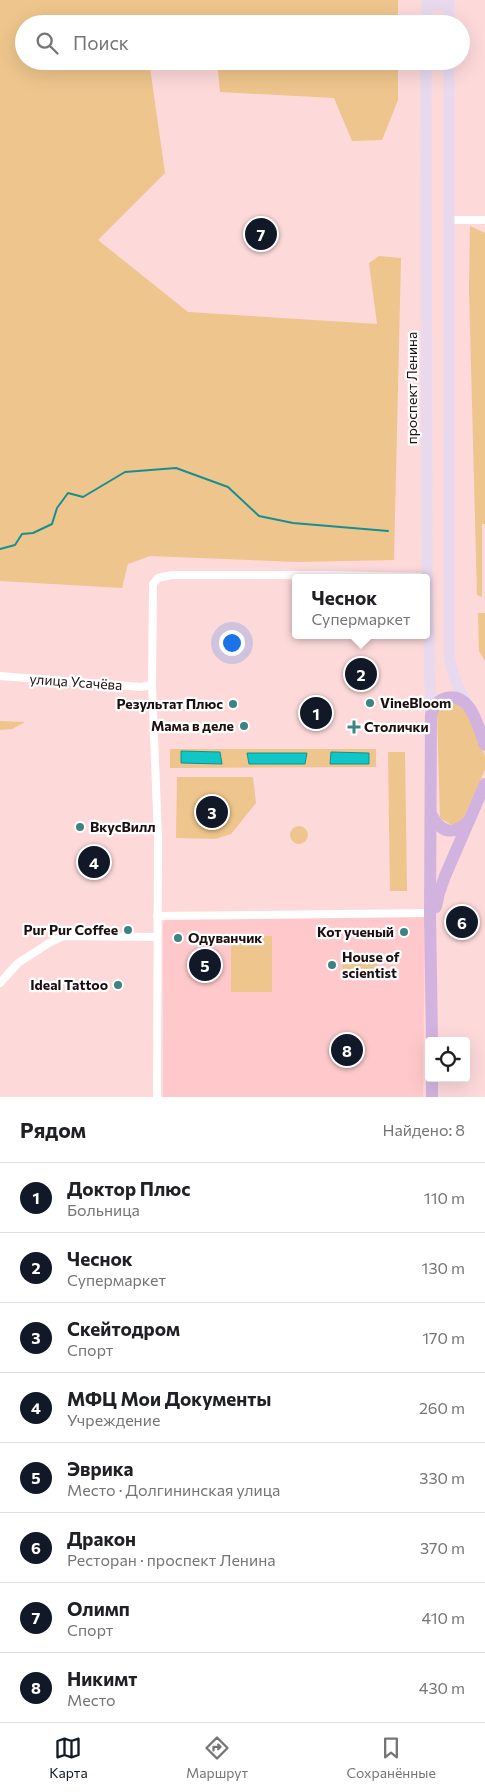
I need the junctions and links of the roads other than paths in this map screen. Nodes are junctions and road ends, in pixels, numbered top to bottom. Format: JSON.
{"nodes":[{"id":1,"x":428,"y":0,"type":"edge"},
{"id":2,"x":449,"y":0,"type":"edge"},
{"id":3,"x":427,"y":15,"type":"edge"},
{"id":4,"x":449,"y":15,"type":"edge"},
{"id":5,"x":426,"y":70,"type":"edge"},
{"id":6,"x":449,"y":70,"type":"edge"},
{"id":7,"x":448,"y":220,"type":"junction"},
{"id":8,"x":485,"y":220,"type":"edge"},
{"id":9,"x":426,"y":221,"type":"junction"},
{"id":10,"x":427,"y":574,"type":"edge"},
{"id":11,"x":292,"y":575,"type":"edge"},
{"id":12,"x":429,"y":639,"type":"edge"},
{"id":13,"x":0,"y":676,"type":"edge"},
{"id":14,"x":152,"y":686,"type":"junction"},
{"id":15,"x":470,"y":708,"type":"junction"},
{"id":16,"x":431,"y":715,"type":"junction"},
{"id":17,"x":484,"y":742,"type":"edge"},
{"id":18,"x":485,"y":784,"type":"edge"},
{"id":19,"x":432,"y":816,"type":"junction"},
{"id":20,"x":471,"y":819,"type":"junction"},
{"id":21,"x":430,"y":913,"type":"junction"},
{"id":22,"x":157,"y":916,"type":"junction"},
{"id":23,"x":432,"y":926,"type":"junction"},
{"id":24,"x":157,"y":937,"type":"junction"},
{"id":25,"x":0,"y":983,"type":"edge"},
{"id":26,"x":432,"y":1037,"type":"edge"},
{"id":27,"x":432,"y":1082,"type":"edge"},
{"id":28,"x":157,"y":1097,"type":"edge"},
{"id":29,"x":432,"y":1097,"type":"edge"}],
"edges":[{"from":1,"to":2,"type":"main road"},
{"from":1,"to":3,"type":"main road"},
{"from":2,"to":4,"type":"main road"},
{"from":5,"to":9,"type":"main road","name":"проспект Ленина"},
{"from":6,"to":7,"type":"main road"},
{"from":7,"to":8,"type":"street"},
{"from":7,"to":9,"type":"main road"},
{"from":7,"to":15,"type":"main road"},
{"from":9,"to":10,"type":"main road","name":"проспект Ленина"},
{"from":11,"to":14,"type":"street"},
{"from":12,"to":16,"type":"main road","name":"проспект Ленина"},
{"from":13,"to":14,"type":"street","name":"улица Усачёва"},
{"from":14,"to":22,"type":"street"},
{"from":15,"to":16,"type":"main road"},
{"from":15,"to":17,"type":"main road"},
{"from":16,"to":19,"type":"main road"},
{"from":18,"to":20,"type":"main road"},
{"from":19,"to":20,"type":"main road"},
{"from":19,"to":21,"type":"main road"},
{"from":20,"to":23,"type":"main road"},
{"from":21,"to":22,"type":"street"},
{"from":21,"to":23,"type":"main road"},
{"from":22,"to":24,"type":"street"},
{"from":23,"to":26,"type":"main road"},
{"from":24,"to":25,"type":"street"},
{"from":24,"to":28,"type":"street"},
{"from":27,"to":29,"type":"main road"}]}
